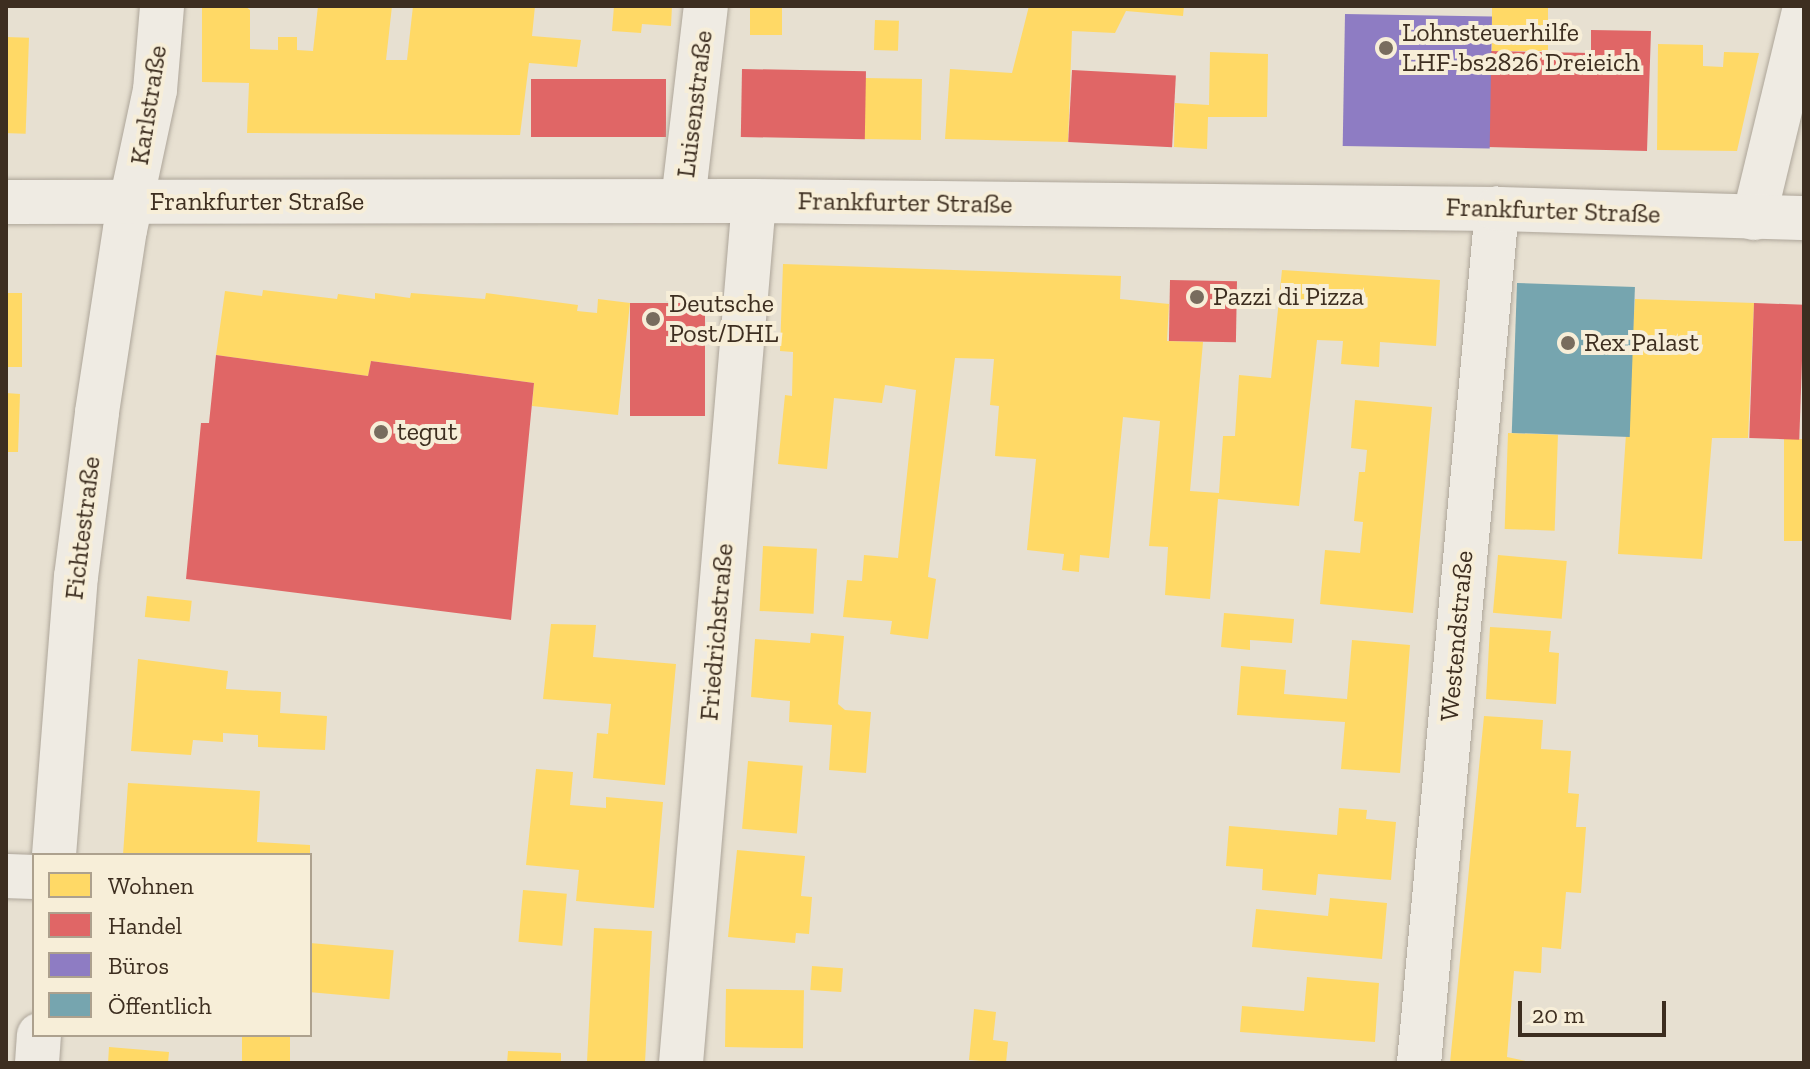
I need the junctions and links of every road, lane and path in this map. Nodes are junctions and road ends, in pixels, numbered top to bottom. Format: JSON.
{"nodes":[{"id":1,"x":162,"y":6,"type":"edge"},
{"id":2,"x":706,"y":6,"type":"edge"},
{"id":3,"x":1804,"y":11,"type":"edge"},
{"id":4,"x":683,"y":201,"type":"junction"},
{"id":5,"x":754,"y":201,"type":"junction"},
{"id":6,"x":6,"y":202,"type":"edge"},
{"id":7,"x":132,"y":203,"type":"junction"},
{"id":8,"x":1497,"y":209,"type":"junction"},
{"id":9,"x":1754,"y":218,"type":"junction"},
{"id":10,"x":1804,"y":218,"type":"edge"},
{"id":11,"x":54,"y":853,"type":"edge"},
{"id":12,"x":6,"y":876,"type":"edge"},
{"id":13,"x":32,"y":877,"type":"edge"},
{"id":14,"x":39,"y":1037,"type":"edge"},
{"id":15,"x":37,"y":1063,"type":"edge"},
{"id":16,"x":681,"y":1063,"type":"edge"},
{"id":17,"x":1419,"y":1063,"type":"edge"}],
"edges":[{"from":1,"to":7,"type":"street","name":"Karlstraße"},
{"from":2,"to":4,"type":"street","name":"Luisenstraße"},
{"from":3,"to":9,"type":"street"},
{"from":4,"to":5,"type":"street","name":"Frankfurter Straße"},
{"from":4,"to":7,"type":"street","name":"Frankfurter Straße"},
{"from":5,"to":8,"type":"street","name":"Frankfurter Straße"},
{"from":5,"to":16,"type":"street","name":"Friedrichstraße"},
{"from":6,"to":7,"type":"street","name":"Frankfurter Straße"},
{"from":7,"to":11,"type":"street","name":"Fichtestraße"},
{"from":8,"to":9,"type":"street","name":"Frankfurter Straße"},
{"from":8,"to":17,"type":"street","name":"Westendstraße"},
{"from":9,"to":10,"type":"street","name":"Frankfurter Straße"},
{"from":12,"to":13,"type":"street"},
{"from":14,"to":15,"type":"street"}]}
